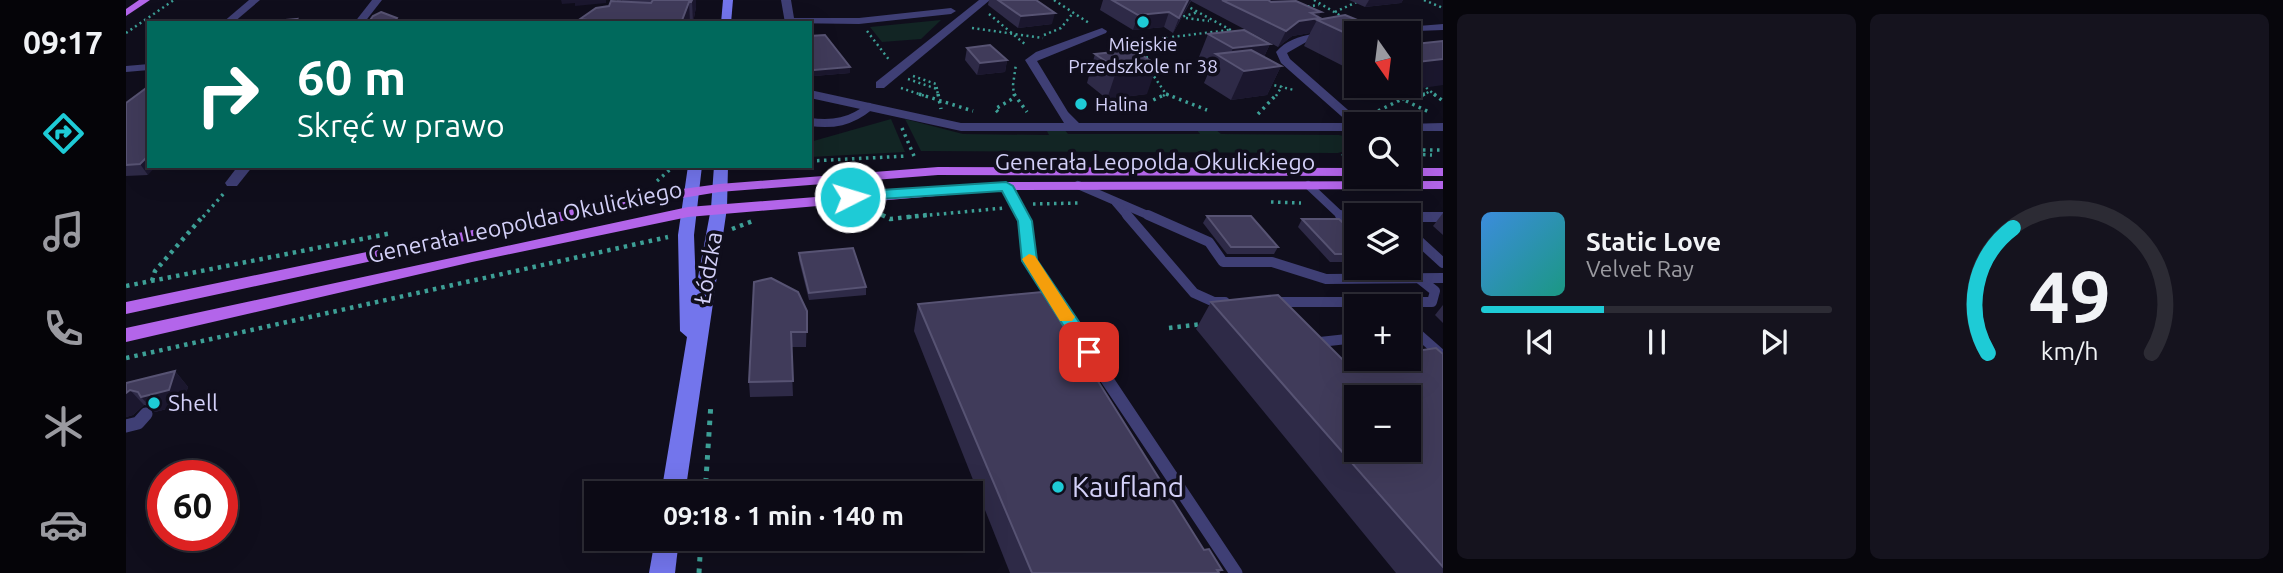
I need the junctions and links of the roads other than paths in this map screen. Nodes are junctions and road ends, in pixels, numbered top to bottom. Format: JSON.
{"nodes":[{"id":1,"x":145,"y":0,"type":"edge"},
{"id":2,"x":255,"y":0,"type":"edge"},
{"id":3,"x":377,"y":0,"type":"edge"},
{"id":4,"x":728,"y":0,"type":"edge"},
{"id":5,"x":786,"y":0,"type":"edge"},
{"id":6,"x":982,"y":3,"type":"edge"},
{"id":7,"x":951,"y":11,"type":"dead end"},
{"id":8,"x":126,"y":12,"type":"edge"},
{"id":9,"x":230,"y":21,"type":"edge"},
{"id":10,"x":361,"y":21,"type":"edge"},
{"id":11,"x":726,"y":21,"type":"edge"},
{"id":12,"x":791,"y":21,"type":"edge"},
{"id":13,"x":812,"y":22,"type":"edge"},
{"id":14,"x":1324,"y":24,"type":"edge"},
{"id":15,"x":1443,"y":27,"type":"edge"},
{"id":16,"x":1421,"y":29,"type":"edge"},
{"id":17,"x":1102,"y":32,"type":"road end"},
{"id":18,"x":1344,"y":32,"type":"edge"},
{"id":19,"x":1344,"y":36,"type":"edge"},
{"id":20,"x":147,"y":67,"type":"edge"},
{"id":21,"x":126,"y":69,"type":"edge"},
{"id":22,"x":882,"y":83,"type":"road end"},
{"id":23,"x":812,"y":94,"type":"edge"},
{"id":24,"x":869,"y":107,"type":"junction"},
{"id":25,"x":1344,"y":114,"type":"edge"},
{"id":26,"x":812,"y":122,"type":"edge"},
{"id":27,"x":1421,"y":123,"type":"edge"},
{"id":28,"x":1344,"y":126,"type":"edge"},
{"id":29,"x":1443,"y":127,"type":"edge"},
{"id":30,"x":1076,"y":128,"type":"junction"},
{"id":31,"x":244,"y":168,"type":"edge"},
{"id":32,"x":695,"y":168,"type":"edge"},
{"id":33,"x":721,"y":168,"type":"edge"},
{"id":34,"x":1344,"y":172,"type":"edge"},
{"id":35,"x":1421,"y":172,"type":"edge"},
{"id":36,"x":1443,"y":172,"type":"edge"},
{"id":37,"x":232,"y":183,"type":"road end"},
{"id":38,"x":1078,"y":185,"type":"junction"},
{"id":39,"x":1308,"y":185,"type":"junction"},
{"id":40,"x":1443,"y":185,"type":"edge"},
{"id":41,"x":1006,"y":186,"type":"junction"},
{"id":42,"x":719,"y":188,"type":"junction"},
{"id":43,"x":691,"y":192,"type":"junction"},
{"id":44,"x":1115,"y":203,"type":"junction"},
{"id":45,"x":719,"y":208,"type":"junction"},
{"id":46,"x":688,"y":212,"type":"junction"},
{"id":47,"x":1341,"y":216,"type":"joint"},
{"id":48,"x":1421,"y":217,"type":"edge"},
{"id":49,"x":1443,"y":217,"type":"edge"},
{"id":50,"x":1344,"y":219,"type":"edge"},
{"id":51,"x":1421,"y":243,"type":"edge"},
{"id":52,"x":1443,"y":262,"type":"edge"},
{"id":53,"x":1421,"y":278,"type":"edge"},
{"id":54,"x":1443,"y":278,"type":"edge"},
{"id":55,"x":1344,"y":279,"type":"edge"},
{"id":56,"x":1421,"y":280,"type":"edge"},
{"id":57,"x":1241,"y":302,"type":"edge"},
{"id":58,"x":1254,"y":302,"type":"edge"},
{"id":59,"x":1421,"y":302,"type":"edge"},
{"id":60,"x":1344,"y":303,"type":"edge"},
{"id":61,"x":126,"y":309,"type":"edge"},
{"id":62,"x":131,"y":335,"type":"edge"},
{"id":63,"x":1421,"y":338,"type":"edge"},
{"id":64,"x":1344,"y":339,"type":"edge"},
{"id":65,"x":1320,"y":342,"type":"edge"},
{"id":66,"x":1443,"y":356,"type":"edge"},
{"id":67,"x":691,"y":370,"type":"junction"},
{"id":68,"x":146,"y":414,"type":"dead end"},
{"id":69,"x":126,"y":426,"type":"edge"},
{"id":70,"x":675,"y":481,"type":"edge"},
{"id":71,"x":665,"y":551,"type":"edge"},
{"id":72,"x":662,"y":573,"type":"edge"},
{"id":73,"x":1236,"y":573,"type":"edge"}],
"edges":[{"from":1,"to":8,"type":"main road"},
{"from":2,"to":9,"type":"street"},
{"from":3,"to":10,"type":"street"},
{"from":4,"to":11,"type":"street"},
{"from":5,"to":12,"type":"street"},
{"from":6,"to":22,"type":"street"},
{"from":7,"to":13,"type":"street"},
{"from":14,"to":18,"type":"street"},
{"from":15,"to":16,"type":"street"},
{"from":17,"to":30,"type":"street"},
{"from":19,"to":25,"type":"street"},
{"from":20,"to":21,"type":"street"},
{"from":23,"to":24,"type":"street"},
{"from":24,"to":26,"type":"lane"},
{"from":24,"to":30,"type":"street"},
{"from":27,"to":29,"type":"street"},
{"from":28,"to":30,"type":"street"},
{"from":31,"to":37,"type":"street"},
{"from":32,"to":43,"type":"street","name":"Łódzka"},
{"from":33,"to":42,"type":"street","name":"Łódzka"},
{"from":34,"to":42,"type":"main road","name":"Generała Leopolda Okulickiego"},
{"from":35,"to":36,"type":"main road"},
{"from":38,"to":39,"type":"main road","name":"Generała Leopolda Okulickiego"},
{"from":38,"to":41,"type":"main road","name":"Generała Leopolda Okulickiego"},
{"from":38,"to":44,"type":"lane"},
{"from":39,"to":40,"type":"main road","name":"Generała Leopolda Okulickiego"},
{"from":39,"to":47,"type":"lane"},
{"from":41,"to":45,"type":"main road","name":"Generała Leopolda Okulickiego"},
{"from":41,"to":73,"type":"lane"},
{"from":42,"to":43,"type":"main road","name":"Generała Leopolda Okulickiego"},
{"from":42,"to":45,"type":"street","name":"Łódzka"},
{"from":43,"to":46,"type":"street","name":"Łódzka"},
{"from":43,"to":61,"type":"main road","name":"Generała Leopolda Okulickiego"},
{"from":44,"to":55,"type":"lane"},
{"from":44,"to":57,"type":"lane"},
{"from":45,"to":46,"type":"main road","name":"Generała Leopolda Okulickiego"},
{"from":45,"to":67,"type":"street","name":"Łódzka"},
{"from":46,"to":62,"type":"main road","name":"Generała Leopolda Okulickiego"},
{"from":46,"to":67,"type":"street","name":"Łódzka"},
{"from":47,"to":50,"type":"lane"},
{"from":48,"to":49,"type":"lane"},
{"from":51,"to":52,"type":"lane"},
{"from":53,"to":54,"type":"lane"},
{"from":56,"to":59,"type":"lane"},
{"from":58,"to":60,"type":"lane"},
{"from":63,"to":66,"type":"lane"},
{"from":64,"to":65,"type":"lane"},
{"from":67,"to":70,"type":"street","name":"Łódzka"},
{"from":68,"to":69,"type":"lane"},
{"from":71,"to":72,"type":"street"}]}
